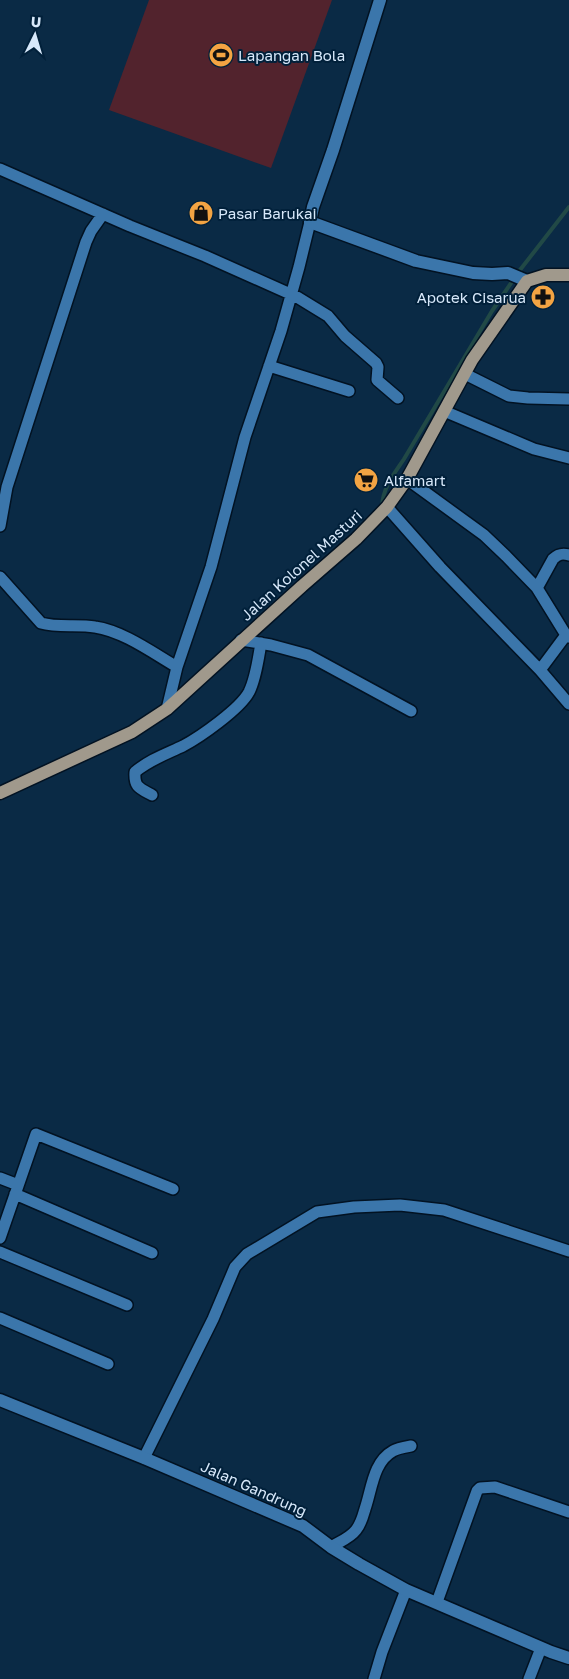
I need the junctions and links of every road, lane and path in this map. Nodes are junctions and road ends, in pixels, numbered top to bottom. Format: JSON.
{"nodes":[{"id":1,"x":380,"y":0,"type":"edge"},
{"id":2,"x":0,"y":169,"type":"edge"},
{"id":3,"x":104,"y":214,"type":"junction"},
{"id":4,"x":310,"y":222,"type":"junction"},
{"id":5,"x":569,"y":275,"type":"edge"},
{"id":6,"x":520,"y":278,"type":"junction"},
{"id":7,"x":291,"y":294,"type":"junction"},
{"id":8,"x":269,"y":366,"type":"junction"},
{"id":9,"x":465,"y":374,"type":"junction"},
{"id":10,"x":349,"y":391,"type":"dead end"},
{"id":11,"x":398,"y":398,"type":"dead end"},
{"id":12,"x":569,"y":399,"type":"edge"},
{"id":13,"x":444,"y":411,"type":"junction"},
{"id":14,"x":569,"y":458,"type":"edge"},
{"id":15,"x":406,"y":479,"type":"junction"},
{"id":16,"x":387,"y":508,"type":"junction"},
{"id":17,"x":0,"y":526,"type":"edge"},
{"id":18,"x":569,"y":554,"type":"edge"},
{"id":19,"x":0,"y":577,"type":"edge"},
{"id":20,"x":537,"y":588,"type":"junction"},
{"id":21,"x":567,"y":636,"type":"edge"},
{"id":22,"x":242,"y":640,"type":"junction"},
{"id":23,"x":261,"y":643,"type":"junction"},
{"id":24,"x":178,"y":667,"type":"junction"},
{"id":25,"x":540,"y":670,"type":"junction"},
{"id":26,"x":569,"y":704,"type":"edge"},
{"id":27,"x":167,"y":709,"type":"junction"},
{"id":28,"x":411,"y":711,"type":"dead end"},
{"id":29,"x":0,"y":793,"type":"edge"},
{"id":30,"x":152,"y":795,"type":"dead end"},
{"id":31,"x":0,"y":1178,"type":"edge"},
{"id":32,"x":14,"y":1188,"type":"junction"},
{"id":33,"x":173,"y":1189,"type":"dead end"},
{"id":34,"x":0,"y":1238,"type":"edge"},
{"id":35,"x":569,"y":1251,"type":"edge"},
{"id":36,"x":0,"y":1252,"type":"edge"},
{"id":37,"x":152,"y":1253,"type":"dead end"},
{"id":38,"x":127,"y":1305,"type":"dead end"},
{"id":39,"x":0,"y":1318,"type":"edge"},
{"id":40,"x":108,"y":1364,"type":"dead end"},
{"id":41,"x":0,"y":1400,"type":"edge"},
{"id":42,"x":411,"y":1446,"type":"dead end"},
{"id":43,"x":144,"y":1458,"type":"junction"},
{"id":44,"x":569,"y":1512,"type":"edge"},
{"id":45,"x":330,"y":1547,"type":"junction"},
{"id":46,"x":406,"y":1590,"type":"junction"},
{"id":47,"x":436,"y":1602,"type":"junction"},
{"id":48,"x":541,"y":1648,"type":"junction"},
{"id":49,"x":569,"y":1658,"type":"edge"},
{"id":50,"x":374,"y":1679,"type":"edge"},
{"id":51,"x":529,"y":1679,"type":"edge"}],
"edges":[{"from":1,"to":4,"type":"street"},
{"from":2,"to":3,"type":"street"},
{"from":3,"to":7,"type":"street"},
{"from":3,"to":17,"type":"street"},
{"from":4,"to":6,"type":"street"},
{"from":4,"to":7,"type":"street"},
{"from":5,"to":6,"type":"main road"},
{"from":6,"to":9,"type":"main road","name":"Jalan Kolonel Masturi"},
{"from":7,"to":8,"type":"street"},
{"from":7,"to":11,"type":"street"},
{"from":8,"to":10,"type":"street"},
{"from":8,"to":24,"type":"street"},
{"from":9,"to":12,"type":"street"},
{"from":9,"to":13,"type":"main road","name":"Jalan Kolonel Masturi"},
{"from":13,"to":14,"type":"street"},
{"from":13,"to":15,"type":"main road","name":"Jalan Kolonel Masturi"},
{"from":15,"to":16,"type":"main road","name":"Jalan Kolonel Masturi"},
{"from":15,"to":20,"type":"street"},
{"from":16,"to":22,"type":"main road","name":"Jalan Kolonel Masturi"},
{"from":16,"to":25,"type":"street"},
{"from":18,"to":20,"type":"street"},
{"from":19,"to":24,"type":"street"},
{"from":20,"to":21,"type":"street"},
{"from":21,"to":25,"type":"street"},
{"from":22,"to":23,"type":"street"},
{"from":22,"to":27,"type":"main road","name":"Jalan Kolonel Masturi"},
{"from":23,"to":28,"type":"street"},
{"from":23,"to":30,"type":"street"},
{"from":24,"to":27,"type":"street"},
{"from":25,"to":26,"type":"street"},
{"from":27,"to":29,"type":"main road","name":"Jalan Kolonel Masturi"},
{"from":31,"to":32,"type":"street"},
{"from":32,"to":33,"type":"street"},
{"from":32,"to":34,"type":"street"},
{"from":32,"to":37,"type":"street"},
{"from":35,"to":43,"type":"street"},
{"from":36,"to":38,"type":"street"},
{"from":39,"to":40,"type":"street"},
{"from":41,"to":43,"type":"street","name":"Jalan Gandrung"},
{"from":42,"to":45,"type":"street"},
{"from":43,"to":45,"type":"street","name":"Jalan Gandrung"},
{"from":44,"to":47,"type":"street"},
{"from":45,"to":46,"type":"street","name":"Jalan Gandrung"},
{"from":46,"to":47,"type":"street","name":"Jalan Gandrung"},
{"from":46,"to":50,"type":"street"},
{"from":47,"to":48,"type":"street","name":"Jalan Gandrung"},
{"from":48,"to":49,"type":"street","name":"Jalan Gandrung"},
{"from":48,"to":51,"type":"street"}]}
